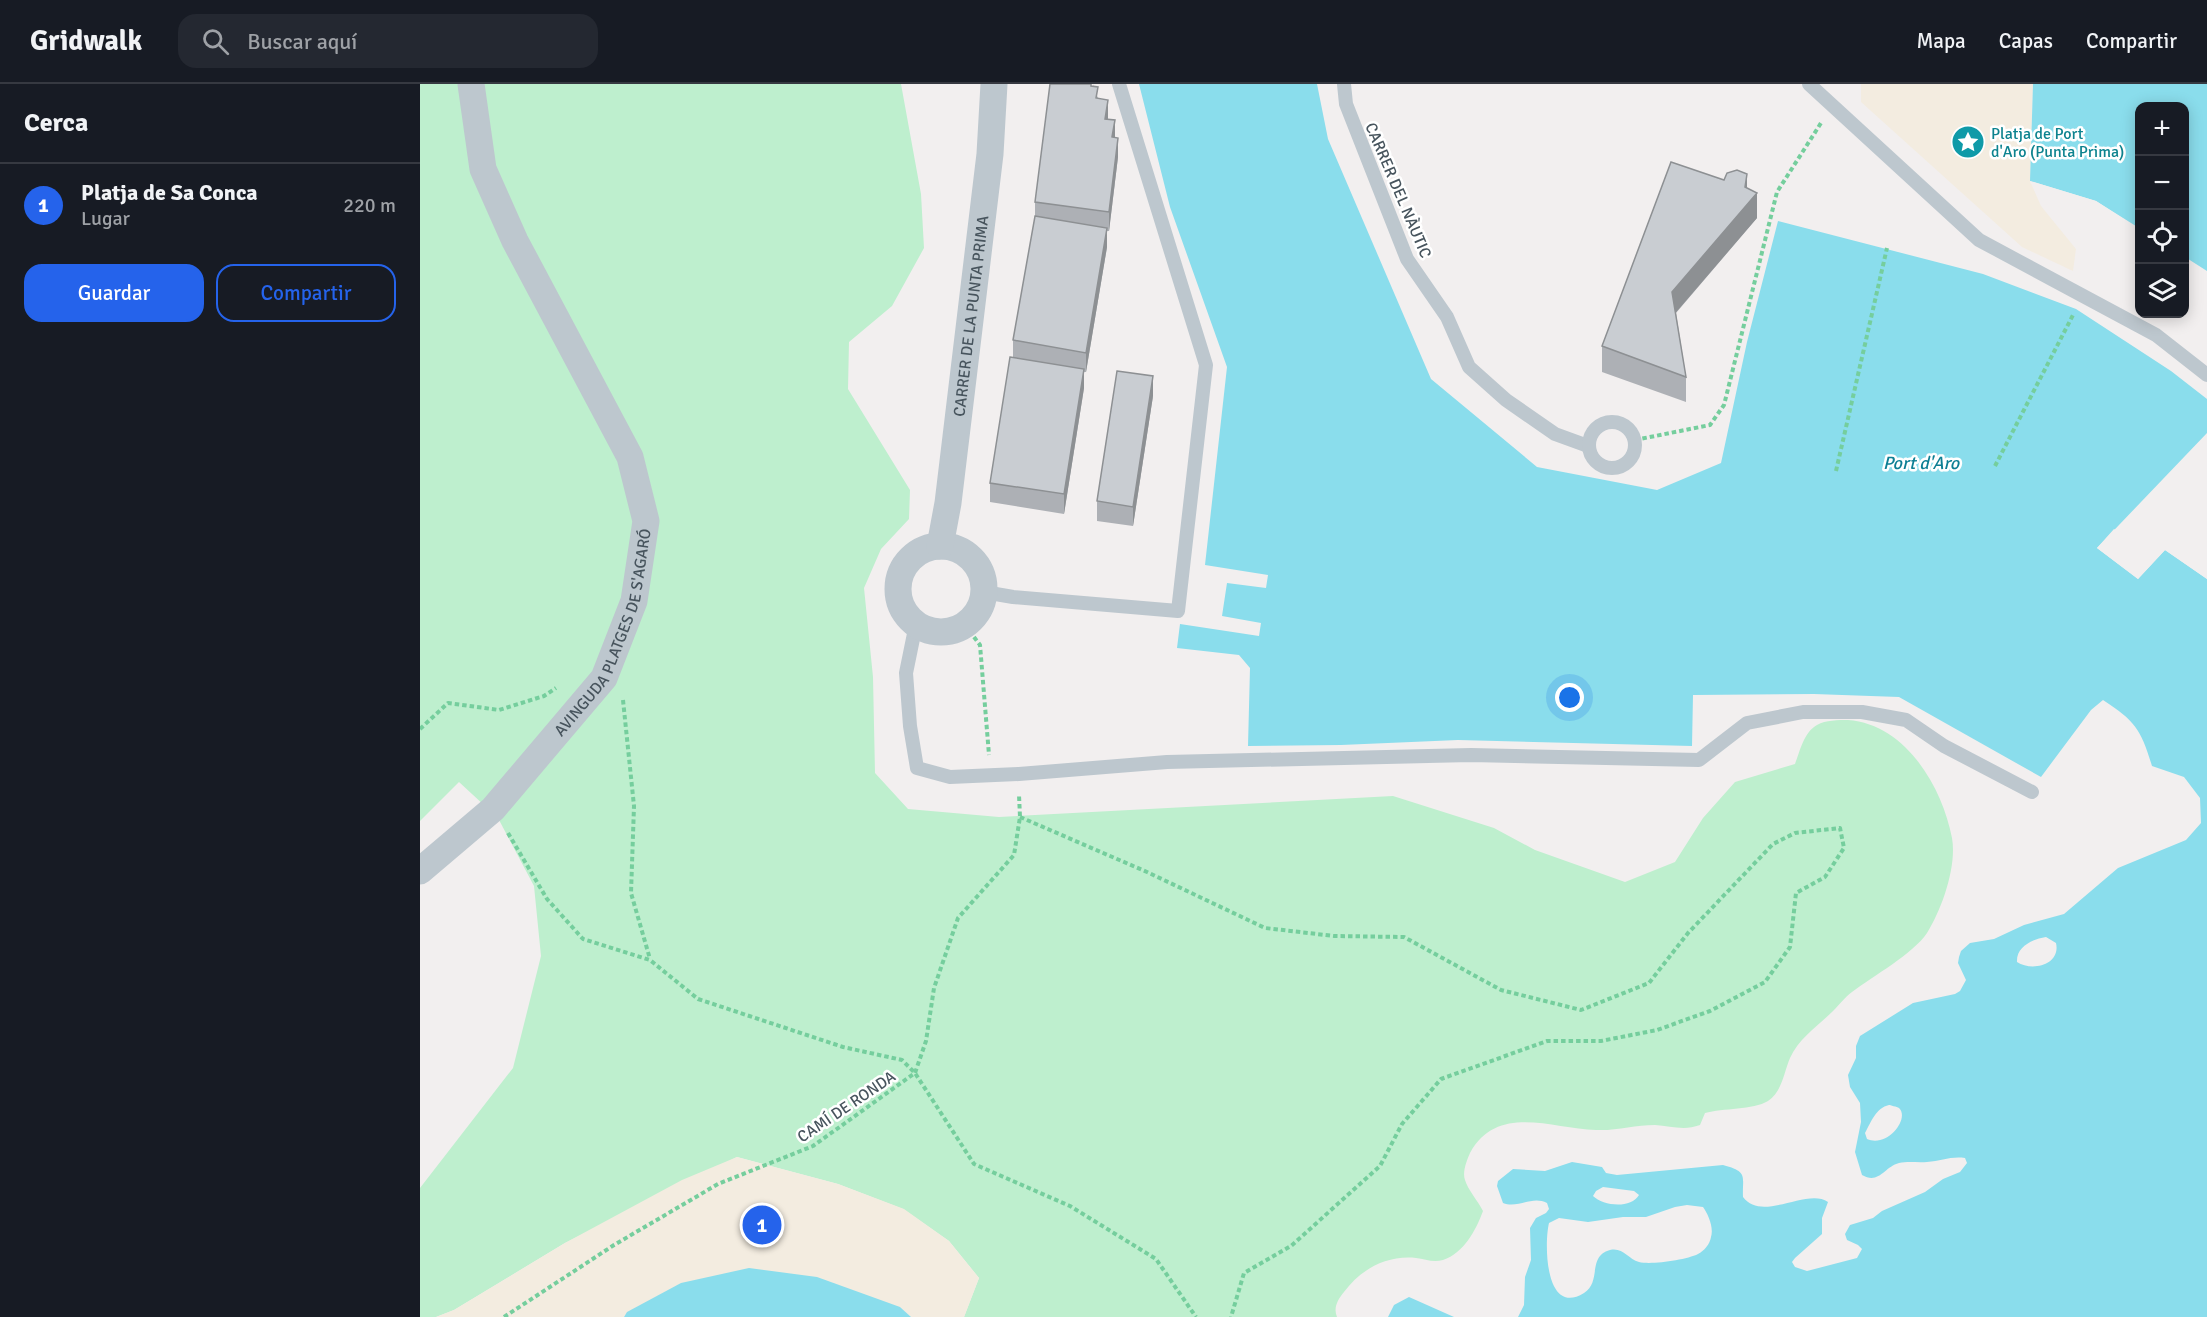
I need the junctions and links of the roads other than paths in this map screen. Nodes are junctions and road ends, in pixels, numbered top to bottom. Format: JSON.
{"nodes":[{"id":1,"x":471,"y":84,"type":"edge"},
{"id":2,"x":994,"y":84,"type":"edge"},
{"id":3,"x":1119,"y":84,"type":"edge"},
{"id":4,"x":1344,"y":84,"type":"edge"},
{"id":5,"x":1809,"y":84,"type":"edge"},
{"id":6,"x":2207,"y":375,"type":"edge"},
{"id":7,"x":1588,"y":446,"type":"junction"},
{"id":8,"x":940,"y":546,"type":"junction"},
{"id":9,"x":984,"y":592,"type":"junction"},
{"id":10,"x":915,"y":624,"type":"junction"},
{"id":11,"x":2032,"y":792,"type":"dead end"},
{"id":12,"x":420,"y":871,"type":"edge"}],
"edges":[{"from":1,"to":12,"type":"street","name":"AVINGUDA PLATGES DE S'AGARÓ"},
{"from":2,"to":8,"type":"street","name":"CARRER DE LA PUNTA PRIMA"},
{"from":3,"to":9,"type":"lane"},
{"from":4,"to":7,"type":"lane","name":"CARRER DEL NÀUTIC"},
{"from":5,"to":6,"type":"lane"},
{"from":7,"to":7,"type":"lane","name":"CARRER DEL NÀUTIC"},
{"from":8,"to":9,"type":"street"},
{"from":8,"to":10,"type":"street"},
{"from":9,"to":10,"type":"street"},
{"from":10,"to":11,"type":"lane"}]}
